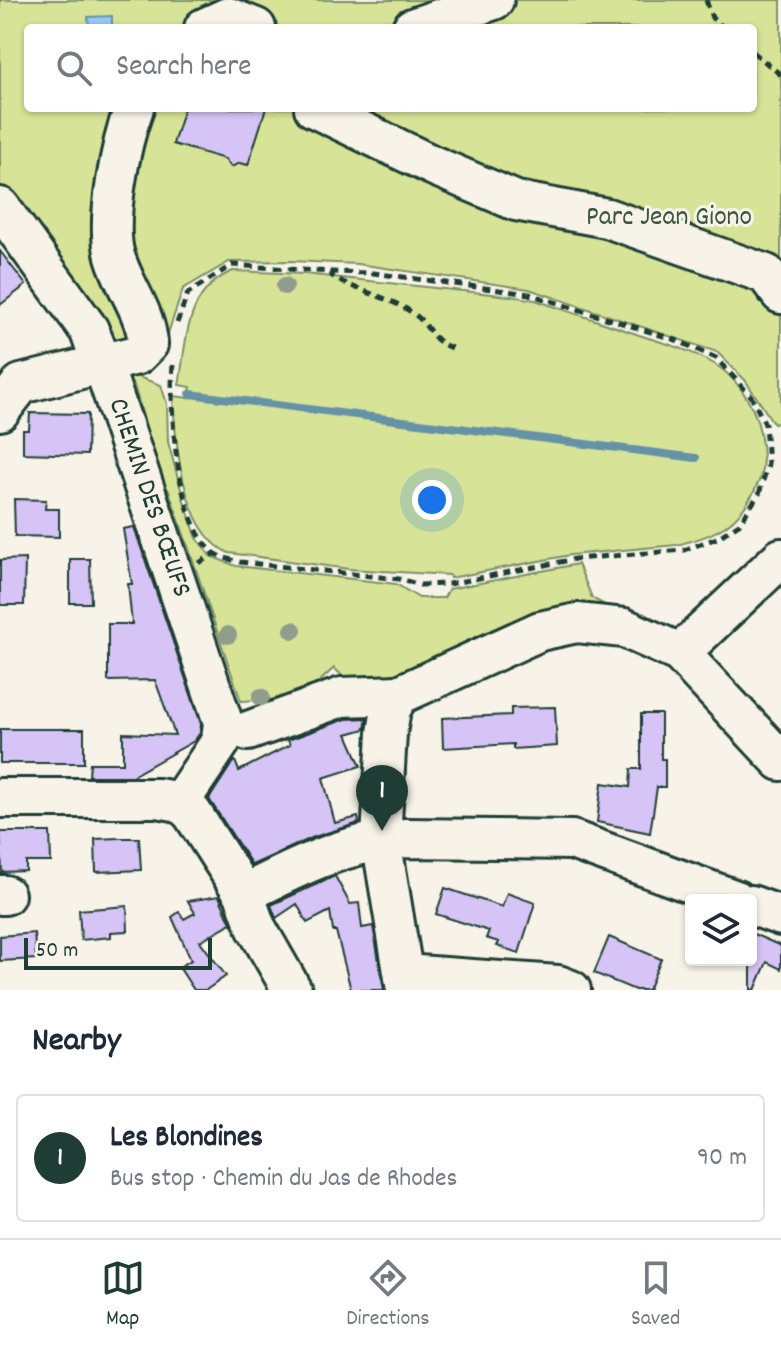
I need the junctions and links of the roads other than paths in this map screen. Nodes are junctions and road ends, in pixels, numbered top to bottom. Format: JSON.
{"nodes":[{"id":1,"x":494,"y":0,"type":"edge"},
{"id":2,"x":213,"y":24,"type":"edge"},
{"id":3,"x":246,"y":24,"type":"edge"},
{"id":4,"x":424,"y":24,"type":"edge"},
{"id":5,"x":133,"y":112,"type":"edge"},
{"id":6,"x":322,"y":112,"type":"edge"},
{"id":7,"x":0,"y":207,"type":"edge"},
{"id":8,"x":781,"y":294,"type":"edge"},
{"id":9,"x":103,"y":365,"type":"junction"},
{"id":10,"x":0,"y":411,"type":"edge"},
{"id":11,"x":781,"y":558,"type":"edge"},
{"id":12,"x":680,"y":653,"type":"junction"},
{"id":13,"x":399,"y":695,"type":"junction"},
{"id":14,"x":248,"y":731,"type":"dead end"},
{"id":15,"x":781,"y":761,"type":"edge"},
{"id":16,"x":0,"y":798,"type":"edge"},
{"id":17,"x":180,"y":802,"type":"junction"},
{"id":18,"x":381,"y":839,"type":"junction"},
{"id":19,"x":244,"y":894,"type":"junction"},
{"id":20,"x":720,"y":894,"type":"edge"},
{"id":21,"x":757,"y":907,"type":"edge"},
{"id":22,"x":781,"y":916,"type":"edge"},
{"id":23,"x":405,"y":982,"type":"edge"},
{"id":24,"x":292,"y":990,"type":"edge"},
{"id":25,"x":571,"y":990,"type":"edge"}],
"edges":[{"from":1,"to":4,"type":"street"},
{"from":2,"to":3,"type":"street"},
{"from":5,"to":9,"type":"street"},
{"from":6,"to":8,"type":"street"},
{"from":7,"to":9,"type":"street","name":"CHEMIN DES BŒUFS"},
{"from":9,"to":10,"type":"street"},
{"from":9,"to":17,"type":"street","name":"CHEMIN DES BŒUFS"},
{"from":11,"to":12,"type":"street"},
{"from":12,"to":13,"type":"street"},
{"from":12,"to":15,"type":"street"},
{"from":13,"to":14,"type":"street"},
{"from":13,"to":18,"type":"street"},
{"from":16,"to":17,"type":"street"},
{"from":17,"to":19,"type":"street"},
{"from":18,"to":19,"type":"street"},
{"from":18,"to":20,"type":"street"},
{"from":18,"to":23,"type":"street"},
{"from":19,"to":24,"type":"street"},
{"from":21,"to":22,"type":"street"},
{"from":23,"to":25,"type":"street"}]}
